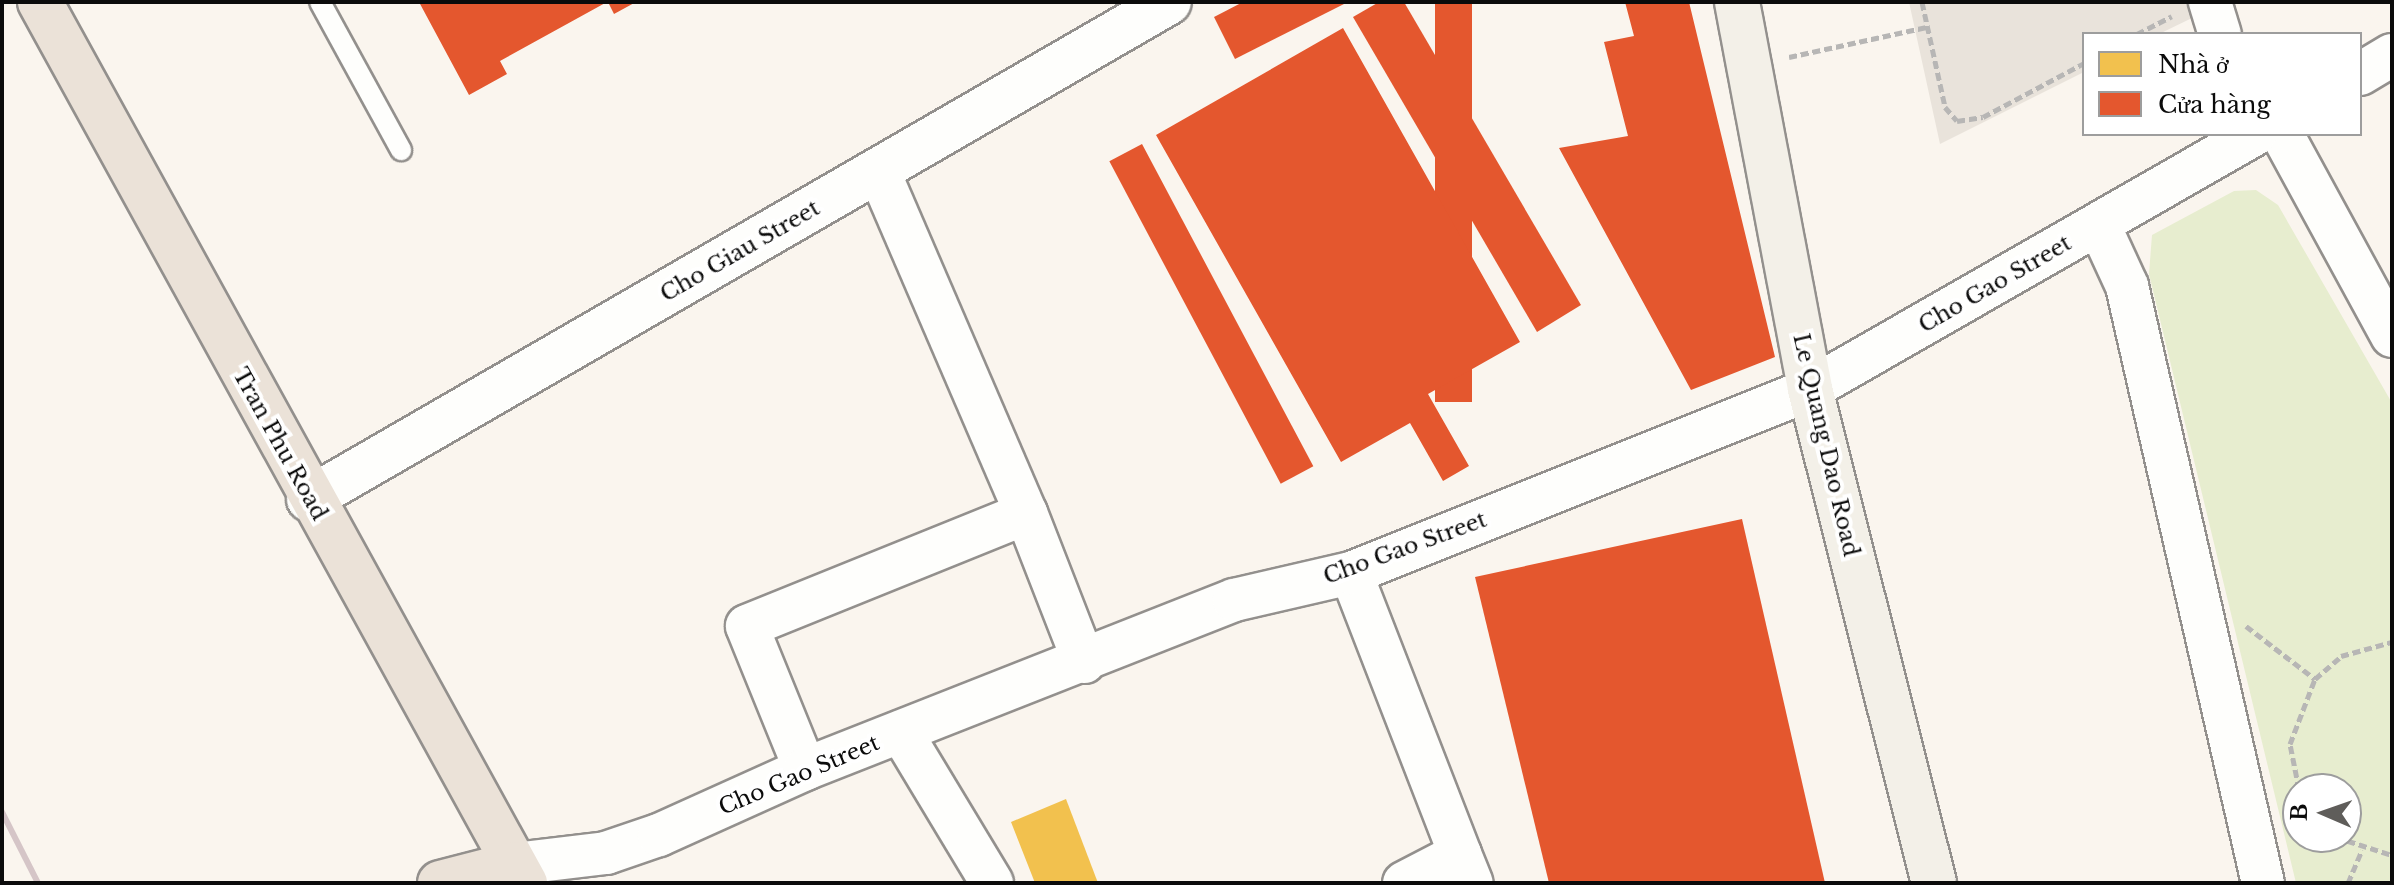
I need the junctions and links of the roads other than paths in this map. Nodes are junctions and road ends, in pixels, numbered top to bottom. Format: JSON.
{"nodes":[{"id":1,"x":40,"y":2,"type":"edge"},
{"id":2,"x":320,"y":2,"type":"edge"},
{"id":3,"x":1169,"y":2,"type":"edge"},
{"id":4,"x":1737,"y":2,"type":"edge"},
{"id":5,"x":2196,"y":6,"type":"edge"},
{"id":6,"x":2218,"y":32,"type":"edge"},
{"id":7,"x":2392,"y":55,"type":"edge"},
{"id":8,"x":2362,"y":73,"type":"edge"},
{"id":9,"x":2252,"y":136,"type":"edge"},
{"id":10,"x":2283,"y":136,"type":"edge"},
{"id":11,"x":401,"y":150,"type":"dead end"},
{"id":12,"x":879,"y":172,"type":"junction"},
{"id":13,"x":2099,"y":225,"type":"junction"},
{"id":14,"x":2392,"y":336,"type":"edge"},
{"id":15,"x":1810,"y":389,"type":"junction"},
{"id":16,"x":309,"y":499,"type":"junction"},
{"id":17,"x":1026,"y":513,"type":"junction"},
{"id":18,"x":1351,"y":573,"type":"junction"},
{"id":19,"x":1084,"y":662,"type":"junction"},
{"id":20,"x":901,"y":732,"type":"junction"},
{"id":21,"x":805,"y":769,"type":"junction"},
{"id":22,"x":1466,"y":868,"type":"edge"},
{"id":23,"x":520,"y":874,"type":"edge"},
{"id":24,"x":440,"y":883,"type":"edge"},
{"id":25,"x":992,"y":883,"type":"edge"},
{"id":26,"x":1404,"y":883,"type":"edge"},
{"id":27,"x":1934,"y":883,"type":"edge"},
{"id":28,"x":2263,"y":883,"type":"edge"}],
"edges":[{"from":1,"to":16,"type":"main road","name":"Tran Phu Road"},
{"from":2,"to":11,"type":"lane"},
{"from":3,"to":12,"type":"street","name":"Cho Giau Street"},
{"from":4,"to":15,"type":"main road","name":"Le Quang Dao Road"},
{"from":5,"to":6,"type":"street"},
{"from":7,"to":8,"type":"street"},
{"from":9,"to":13,"type":"street","name":"Cho Gao Street"},
{"from":10,"to":14,"type":"street"},
{"from":12,"to":16,"type":"street","name":"Cho Giau Street"},
{"from":12,"to":17,"type":"street"},
{"from":13,"to":15,"type":"street","name":"Cho Gao Street"},
{"from":13,"to":28,"type":"street"},
{"from":15,"to":18,"type":"street","name":"Cho Gao Street"},
{"from":15,"to":27,"type":"main road","name":"Le Quang Dao Road"},
{"from":16,"to":23,"type":"main road","name":"Tran Phu Road"},
{"from":17,"to":19,"type":"street"},
{"from":17,"to":21,"type":"street"},
{"from":18,"to":19,"type":"street","name":"Cho Gao Street"},
{"from":18,"to":22,"type":"street"},
{"from":19,"to":20,"type":"street","name":"Cho Gao Street"},
{"from":20,"to":21,"type":"street","name":"Cho Gao Street"},
{"from":20,"to":25,"type":"street"},
{"from":21,"to":23,"type":"street","name":"Cho Gao Street"},
{"from":22,"to":26,"type":"street"},
{"from":23,"to":24,"type":"main road"}]}
